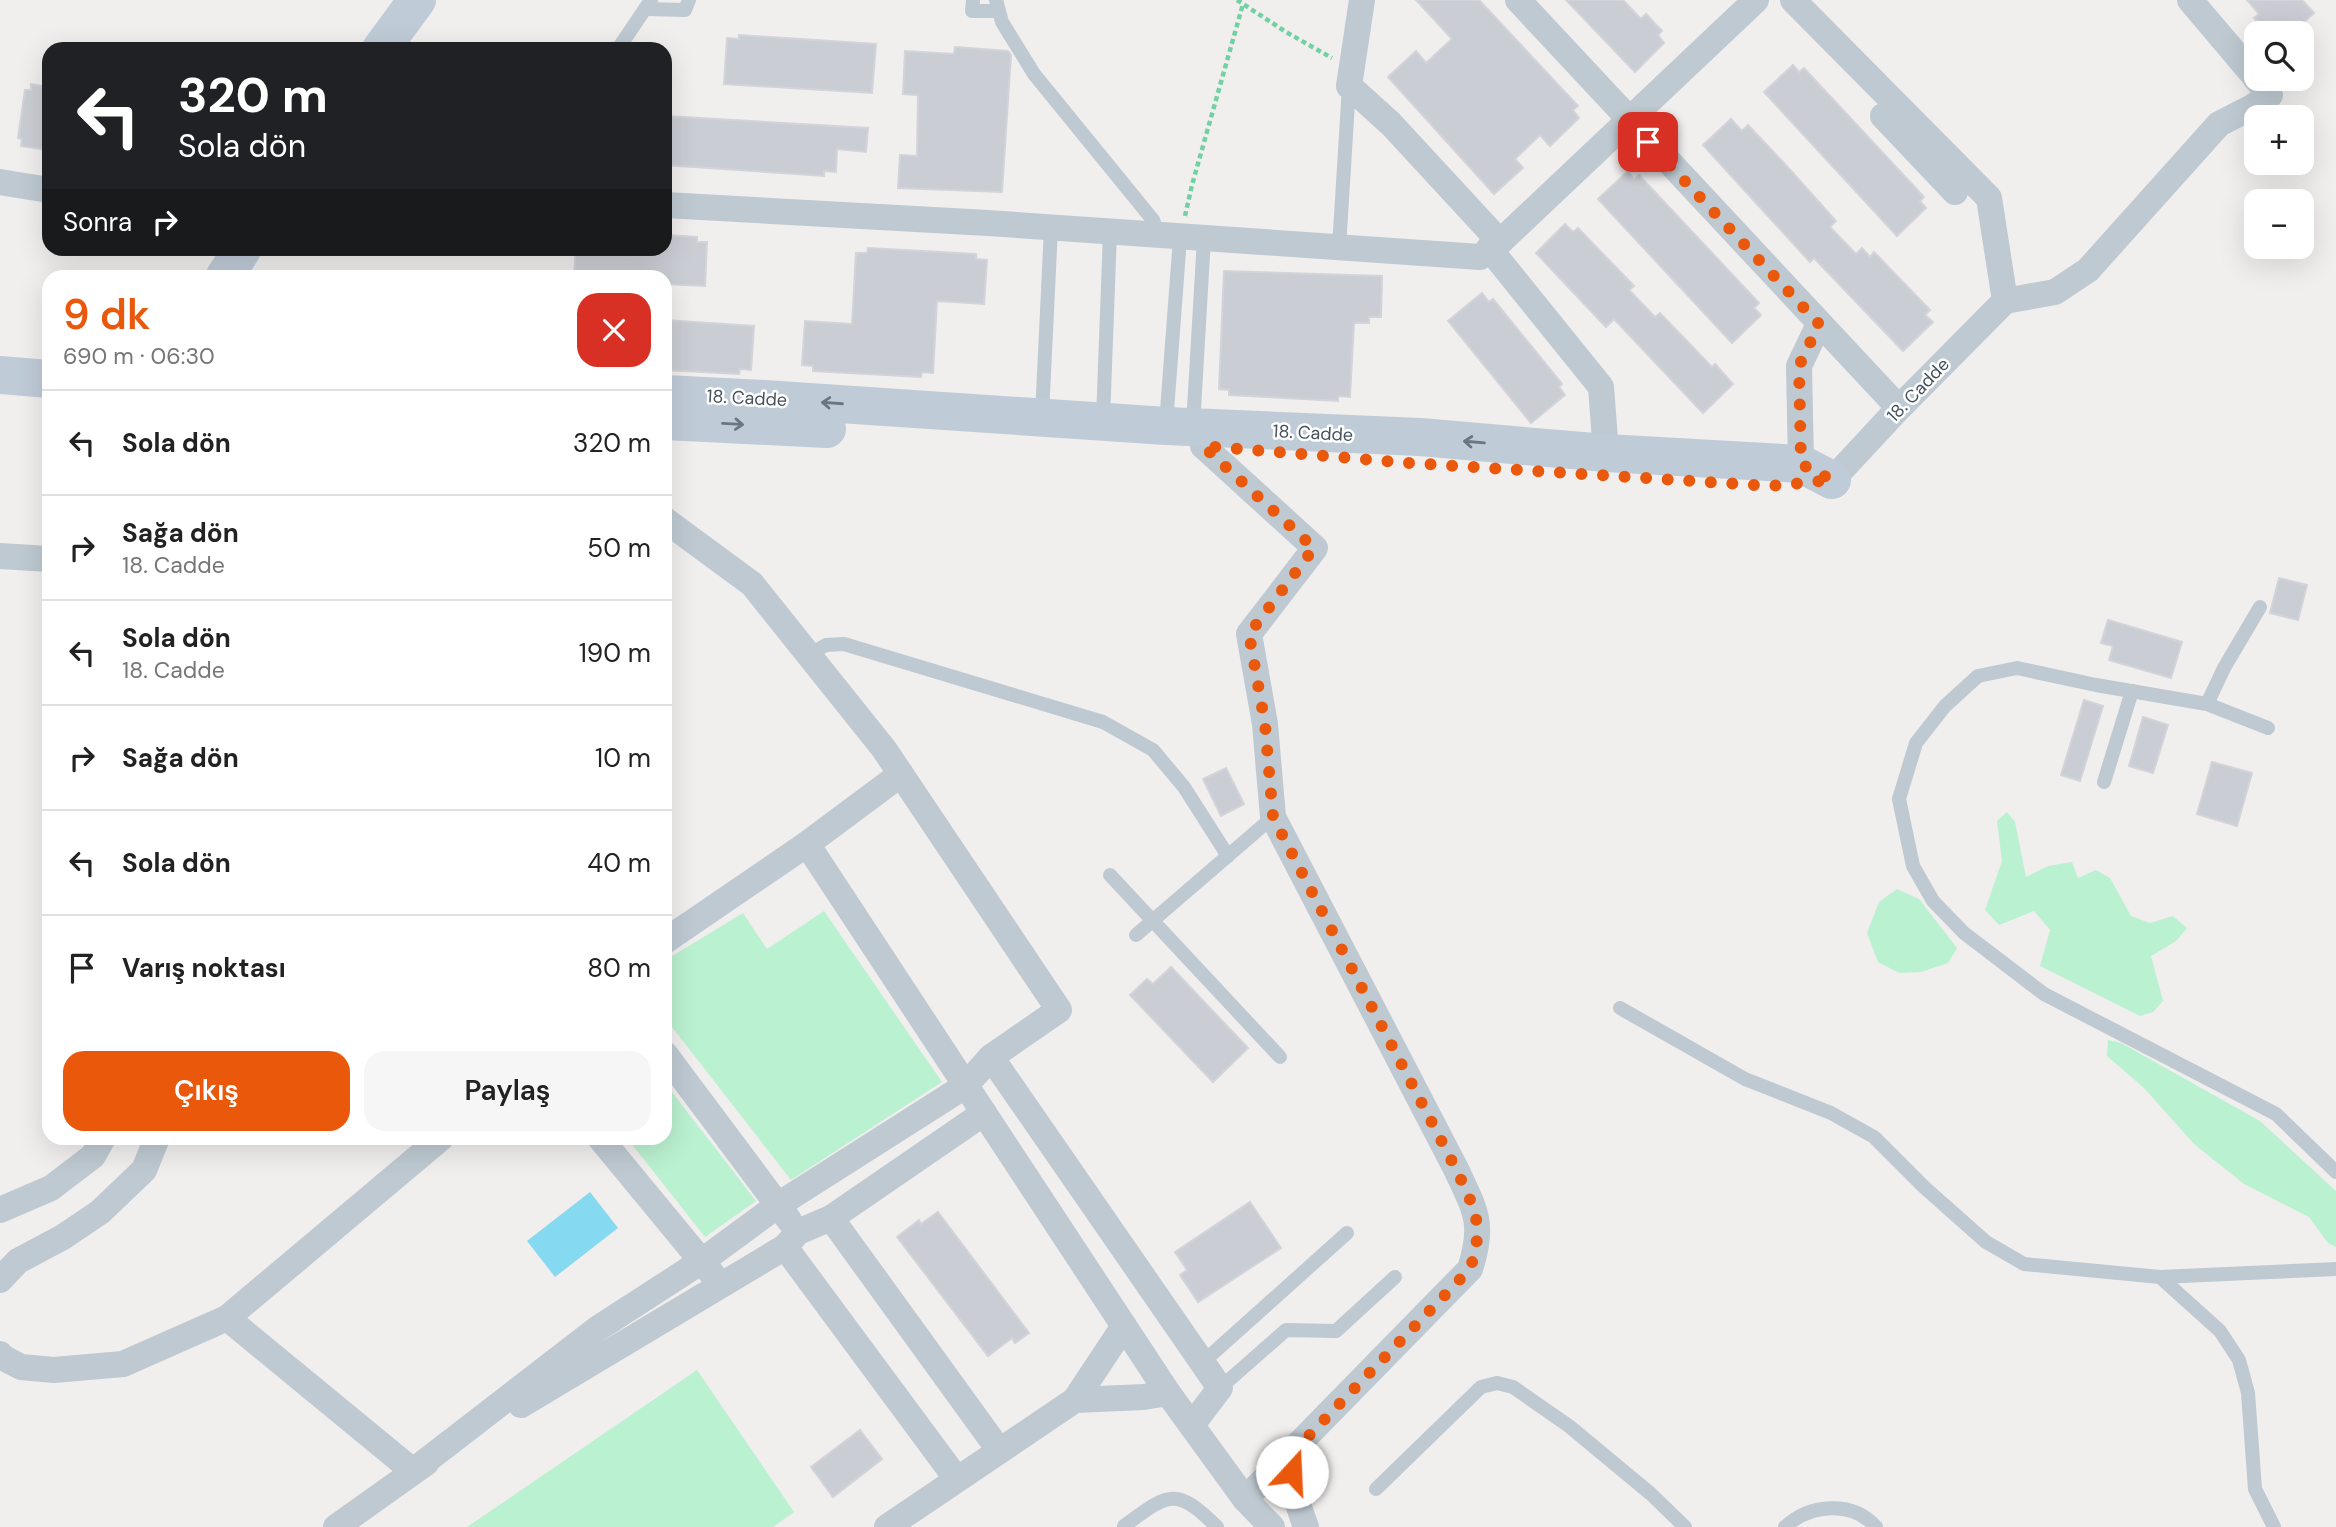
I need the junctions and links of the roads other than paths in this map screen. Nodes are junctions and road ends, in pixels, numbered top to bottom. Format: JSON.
{"nodes":[{"id":1,"x":417,"y":0,"type":"edge"},
{"id":2,"x":688,"y":0,"type":"edge"},
{"id":3,"x":973,"y":0,"type":"edge"},
{"id":4,"x":1362,"y":0,"type":"edge"},
{"id":5,"x":1518,"y":0,"type":"edge"},
{"id":6,"x":1756,"y":0,"type":"edge"},
{"id":7,"x":1774,"y":0,"type":"edge"},
{"id":8,"x":1793,"y":0,"type":"edge"},
{"id":9,"x":2190,"y":0,"type":"edge"},
{"id":10,"x":648,"y":5,"type":"edge"},
{"id":11,"x":998,"y":5,"type":"edge"},
{"id":12,"x":386,"y":42,"type":"edge"},
{"id":13,"x":623,"y":42,"type":"edge"},
{"id":14,"x":2244,"y":64,"type":"edge"},
{"id":15,"x":1350,"y":78,"type":"junction"},
{"id":16,"x":2267,"y":91,"type":"edge"},
{"id":17,"x":1630,"y":121,"type":"junction"},
{"id":18,"x":0,"y":183,"type":"edge"},
{"id":19,"x":42,"y":189,"type":"edge"},
{"id":20,"x":1955,"y":192,"type":"dead end"},
{"id":21,"x":672,"y":205,"type":"edge"},
{"id":22,"x":1051,"y":228,"type":"junction"},
{"id":23,"x":1110,"y":232,"type":"junction"},
{"id":24,"x":1181,"y":237,"type":"junction"},
{"id":25,"x":1495,"y":245,"type":"junction"},
{"id":26,"x":1339,"y":247,"type":"junction"},
{"id":27,"x":2006,"y":301,"type":"junction"},
{"id":28,"x":1819,"y":324,"type":"junction"},
{"id":29,"x":0,"y":375,"type":"edge"},
{"id":30,"x":42,"y":378,"type":"edge"},
{"id":31,"x":672,"y":394,"type":"edge"},
{"id":32,"x":1899,"y":408,"type":"junction"},
{"id":33,"x":1042,"y":419,"type":"junction"},
{"id":34,"x":672,"y":421,"type":"edge"},
{"id":35,"x":1103,"y":422,"type":"junction"},
{"id":36,"x":1187,"y":433,"type":"junction"},
{"id":37,"x":1606,"y":453,"type":"junction"},
{"id":38,"x":1816,"y":472,"type":"junction"},
{"id":39,"x":672,"y":525,"type":"edge"},
{"id":40,"x":0,"y":556,"type":"edge"},
{"id":41,"x":42,"y":559,"type":"edge"},
{"id":42,"x":2260,"y":607,"type":"dead end"},
{"id":43,"x":808,"y":654,"type":"junction"},
{"id":44,"x":2132,"y":691,"type":"junction"},
{"id":45,"x":2207,"y":704,"type":"junction"},
{"id":46,"x":2268,"y":727,"type":"dead end"},
{"id":47,"x":901,"y":774,"type":"junction"},
{"id":48,"x":2104,"y":782,"type":"dead end"},
{"id":49,"x":1273,"y":817,"type":"junction"},
{"id":50,"x":807,"y":844,"type":"junction"},
{"id":51,"x":1228,"y":856,"type":"junction"},
{"id":52,"x":1110,"y":875,"type":"dead end"},
{"id":53,"x":1153,"y":921,"type":"junction"},
{"id":54,"x":1136,"y":935,"type":"dead end"},
{"id":55,"x":672,"y":936,"type":"edge"},
{"id":56,"x":1620,"y":1008,"type":"dead end"},
{"id":57,"x":991,"y":1057,"type":"junction"},
{"id":58,"x":1280,"y":1057,"type":"dead end"},
{"id":59,"x":672,"y":1063,"type":"edge"},
{"id":60,"x":965,"y":1086,"type":"junction"},
{"id":61,"x":984,"y":1113,"type":"junction"},
{"id":62,"x":1053,"y":1144,"type":"junction"},
{"id":63,"x":99,"y":1145,"type":"edge"},
{"id":64,"x":154,"y":1145,"type":"edge"},
{"id":65,"x":433,"y":1145,"type":"edge"},
{"id":66,"x":606,"y":1145,"type":"edge"},
{"id":67,"x":1020,"y":1171,"type":"junction"},
{"id":68,"x":2336,"y":1172,"type":"edge"},
{"id":69,"x":778,"y":1205,"type":"junction"},
{"id":70,"x":0,"y":1210,"type":"edge"},
{"id":71,"x":831,"y":1219,"type":"junction"},
{"id":72,"x":1347,"y":1233,"type":"dead end"},
{"id":73,"x":792,"y":1240,"type":"junction"},
{"id":74,"x":702,"y":1261,"type":"junction"},
{"id":75,"x":2336,"y":1269,"type":"edge"},
{"id":76,"x":1395,"y":1277,"type":"dead end"},
{"id":77,"x":2160,"y":1277,"type":"junction"},
{"id":78,"x":0,"y":1280,"type":"edge"},
{"id":79,"x":721,"y":1284,"type":"junction"},
{"id":80,"x":227,"y":1318,"type":"junction"},
{"id":81,"x":1125,"y":1326,"type":"junction"},
{"id":82,"x":0,"y":1354,"type":"edge"},
{"id":83,"x":1202,"y":1363,"type":"junction"},
{"id":84,"x":1220,"y":1388,"type":"junction"},
{"id":85,"x":1167,"y":1393,"type":"junction"},
{"id":86,"x":1075,"y":1400,"type":"junction"},
{"id":87,"x":1192,"y":1426,"type":"junction"},
{"id":88,"x":999,"y":1450,"type":"junction"},
{"id":89,"x":1295,"y":1450,"type":"junction"},
{"id":90,"x":413,"y":1471,"type":"junction"},
{"id":91,"x":956,"y":1478,"type":"junction"},
{"id":92,"x":1376,"y":1489,"type":"dead end"},
{"id":93,"x":1245,"y":1499,"type":"junction"},
{"id":94,"x":1124,"y":1526,"type":"edge"},
{"id":95,"x":336,"y":1527,"type":"edge"},
{"id":96,"x":887,"y":1527,"type":"edge"},
{"id":97,"x":1217,"y":1527,"type":"edge"},
{"id":98,"x":1272,"y":1527,"type":"edge"},
{"id":99,"x":1306,"y":1527,"type":"edge"},
{"id":100,"x":1685,"y":1527,"type":"edge"},
{"id":101,"x":1785,"y":1527,"type":"edge"},
{"id":102,"x":1876,"y":1527,"type":"edge"},
{"id":103,"x":2274,"y":1527,"type":"edge"}],
"edges":[{"from":1,"to":12,"type":"street"},
{"from":2,"to":10,"type":"lane"},
{"from":3,"to":11,"type":"lane"},
{"from":4,"to":15,"type":"street"},
{"from":5,"to":17,"type":"street"},
{"from":6,"to":17,"type":"street"},
{"from":7,"to":20,"type":"street"},
{"from":8,"to":27,"type":"street"},
{"from":9,"to":14,"type":"street"},
{"from":10,"to":13,"type":"lane"},
{"from":11,"to":24,"type":"lane"},
{"from":15,"to":25,"type":"street"},
{"from":15,"to":26,"type":"lane"},
{"from":16,"to":27,"type":"street"},
{"from":17,"to":25,"type":"street"},
{"from":17,"to":28,"type":"street"},
{"from":18,"to":19,"type":"street"},
{"from":21,"to":22,"type":"street"},
{"from":22,"to":23,"type":"street"},
{"from":22,"to":33,"type":"lane"},
{"from":23,"to":24,"type":"street"},
{"from":23,"to":35,"type":"lane"},
{"from":24,"to":26,"type":"street"},
{"from":24,"to":36,"type":"lane"},
{"from":24,"to":36,"type":"lane"},
{"from":25,"to":26,"type":"street"},
{"from":25,"to":37,"type":"street"},
{"from":27,"to":32,"type":"street","name":"18. Cadde"},
{"from":28,"to":32,"type":"street"},
{"from":28,"to":38,"type":"street"},
{"from":29,"to":30,"type":"street"},
{"from":33,"to":31,"type":"street","name":"18. Cadde","one_way":true},
{"from":32,"to":38,"type":"street","name":"18. Cadde"},
{"from":33,"to":35,"type":"street","name":"18. Cadde"},
{"from":34,"to":36,"type":"street","name":"18. Cadde","one_way":true},
{"from":35,"to":36,"type":"street","name":"18. Cadde"},
{"from":37,"to":36,"type":"street","name":"18. Cadde","one_way":true},
{"from":36,"to":38,"type":"street","name":"18. Cadde"},
{"from":36,"to":49,"type":"street"},
{"from":37,"to":38,"type":"street","name":"18. Cadde"},
{"from":39,"to":43,"type":"street"},
{"from":40,"to":41,"type":"street"},
{"from":42,"to":45,"type":"lane"},
{"from":43,"to":47,"type":"street"},
{"from":43,"to":51,"type":"lane"},
{"from":44,"to":45,"type":"lane"},
{"from":44,"to":48,"type":"lane"},
{"from":44,"to":68,"type":"lane"},
{"from":45,"to":46,"type":"lane"},
{"from":47,"to":50,"type":"street"},
{"from":47,"to":57,"type":"street"},
{"from":49,"to":51,"type":"lane"},
{"from":49,"to":89,"type":"street"},
{"from":50,"to":55,"type":"street"},
{"from":50,"to":60,"type":"street"},
{"from":51,"to":53,"type":"lane"},
{"from":52,"to":53,"type":"lane"},
{"from":53,"to":54,"type":"lane"},
{"from":53,"to":58,"type":"lane"},
{"from":56,"to":77,"type":"lane"},
{"from":57,"to":60,"type":"street"},
{"from":57,"to":62,"type":"street"},
{"from":59,"to":69,"type":"street"},
{"from":60,"to":61,"type":"street"},
{"from":60,"to":69,"type":"street"},
{"from":61,"to":67,"type":"street"},
{"from":61,"to":71,"type":"street"},
{"from":62,"to":67,"type":"street"},
{"from":62,"to":83,"type":"street"},
{"from":63,"to":70,"type":"street"},
{"from":64,"to":78,"type":"street"},
{"from":65,"to":80,"type":"street"},
{"from":66,"to":74,"type":"street"},
{"from":67,"to":81,"type":"street"},
{"from":69,"to":73,"type":"street"},
{"from":69,"to":74,"type":"street"},
{"from":71,"to":73,"type":"street"},
{"from":71,"to":88,"type":"street"},
{"from":72,"to":83,"type":"lane"},
{"from":73,"to":79,"type":"street"},
{"from":73,"to":91,"type":"street"},
{"from":74,"to":79,"type":"street"},
{"from":74,"to":90,"type":"street"},
{"from":75,"to":77,"type":"lane"},
{"from":76,"to":84,"type":"lane"},
{"from":77,"to":103,"type":"lane"},
{"from":79,"to":90,"type":"street"},
{"from":80,"to":82,"type":"street"},
{"from":80,"to":90,"type":"street"},
{"from":81,"to":85,"type":"street"},
{"from":81,"to":86,"type":"street"},
{"from":83,"to":84,"type":"street"},
{"from":84,"to":87,"type":"street"},
{"from":85,"to":86,"type":"street"},
{"from":85,"to":87,"type":"street"},
{"from":86,"to":88,"type":"street"},
{"from":87,"to":93,"type":"street"},
{"from":88,"to":91,"type":"street"},
{"from":89,"to":93,"type":"street"},
{"from":89,"to":99,"type":"street"},
{"from":90,"to":95,"type":"street"},
{"from":91,"to":96,"type":"street"},
{"from":92,"to":100,"type":"lane"},
{"from":93,"to":98,"type":"street"},
{"from":94,"to":97,"type":"lane"},
{"from":101,"to":102,"type":"lane"}]}
